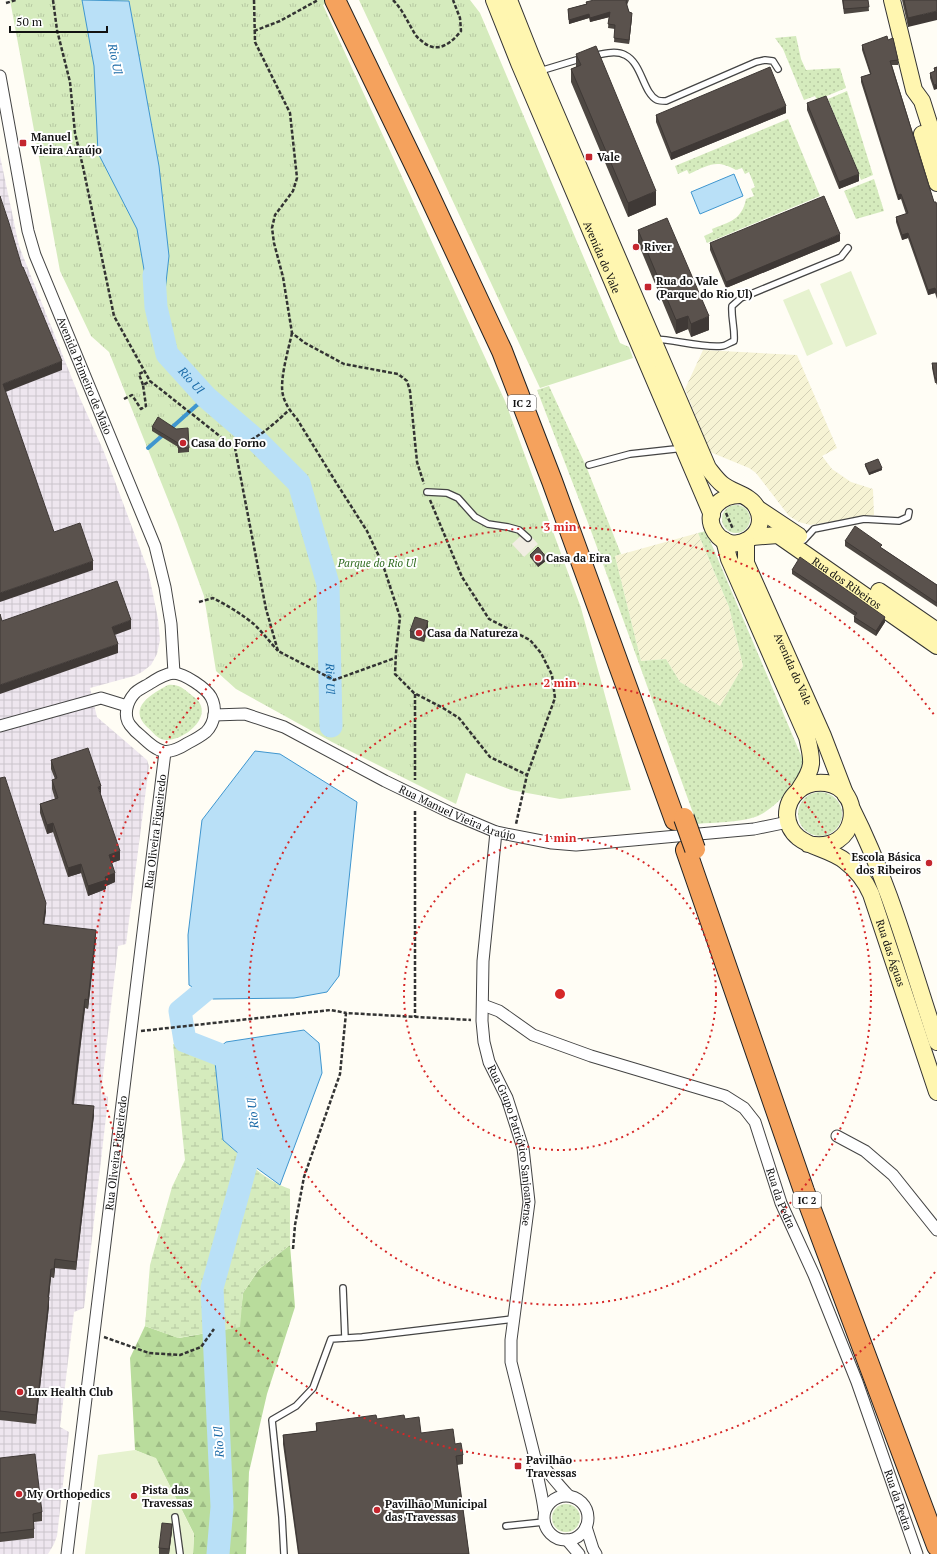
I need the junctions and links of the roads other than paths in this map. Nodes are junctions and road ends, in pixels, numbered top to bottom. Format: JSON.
{"nodes":[{"id":1,"x":335,"y":0,"type":"edge"},
{"id":2,"x":346,"y":0,"type":"edge"},
{"id":3,"x":494,"y":0,"type":"edge"},
{"id":4,"x":509,"y":0,"type":"edge"},
{"id":5,"x":892,"y":0,"type":"edge"},
{"id":6,"x":778,"y":69,"type":"dead end"},
{"id":7,"x":538,"y":72,"type":"junction"},
{"id":8,"x":0,"y":76,"type":"edge"},
{"id":9,"x":914,"y":90,"type":"junction"},
{"id":10,"x":936,"y":144,"type":"edge"},
{"id":11,"x":937,"y":183,"type":"edge"},
{"id":12,"x":848,"y":248,"type":"dead end"},
{"id":13,"x":653,"y":339,"type":"junction"},
{"id":14,"x":682,"y":446,"type":"junction"},
{"id":15,"x":589,"y":465,"type":"dead end"},
{"id":16,"x":427,"y":492,"type":"road end"},
{"id":17,"x":740,"y":495,"type":"junction"},
{"id":18,"x":758,"y":508,"type":"junction"},
{"id":19,"x":909,"y":512,"type":"dead end"},
{"id":20,"x":712,"y":515,"type":"junction"},
{"id":21,"x":528,"y":538,"type":"dead end"},
{"id":22,"x":749,"y":539,"type":"junction"},
{"id":23,"x":724,"y":540,"type":"junction"},
{"id":24,"x":804,"y":540,"type":"junction"},
{"id":25,"x":937,"y":631,"type":"edge"},
{"id":26,"x":937,"y":646,"type":"edge"},
{"id":27,"x":174,"y":673,"type":"junction"},
{"id":28,"x":127,"y":706,"type":"junction"},
{"id":29,"x":214,"y":715,"type":"junction"},
{"id":30,"x":0,"y":726,"type":"edge"},
{"id":31,"x":165,"y":752,"type":"junction"},
{"id":32,"x":800,"y":788,"type":"junction"},
{"id":33,"x":849,"y":802,"type":"junction"},
{"id":34,"x":680,"y":819,"type":"junction"},
{"id":35,"x":788,"y":822,"type":"junction"},
{"id":36,"x":496,"y":832,"type":"junction"},
{"id":37,"x":808,"y":844,"type":"junction"},
{"id":38,"x":690,"y":850,"type":"junction"},
{"id":39,"x":483,"y":1005,"type":"junction"},
{"id":40,"x":937,"y":1042,"type":"edge"},
{"id":41,"x":937,"y":1092,"type":"edge"},
{"id":42,"x":837,"y":1136,"type":"dead end"},
{"id":43,"x":937,"y":1230,"type":"edge"},
{"id":44,"x":343,"y":1288,"type":"dead end"},
{"id":45,"x":513,"y":1319,"type":"junction"},
{"id":46,"x":345,"y":1338,"type":"junction"},
{"id":47,"x":535,"y":1458,"type":"junction"},
{"id":48,"x":568,"y":1495,"type":"junction"},
{"id":49,"x":544,"y":1510,"type":"junction"},
{"id":50,"x":937,"y":1513,"type":"edge"},
{"id":51,"x":175,"y":1517,"type":"dead end"},
{"id":52,"x":544,"y":1522,"type":"junction"},
{"id":53,"x":506,"y":1526,"type":"dead end"},
{"id":54,"x":586,"y":1527,"type":"junction"},
{"id":55,"x":567,"y":1540,"type":"junction"},
{"id":56,"x":937,"y":1546,"type":"edge"},
{"id":57,"x":67,"y":1554,"type":"edge"},
{"id":58,"x":180,"y":1554,"type":"edge"},
{"id":59,"x":284,"y":1554,"type":"edge"},
{"id":60,"x":579,"y":1554,"type":"edge"},
{"id":61,"x":596,"y":1554,"type":"edge"},
{"id":62,"x":917,"y":1554,"type":"edge"}],
"edges":[{"from":1,"to":34,"type":"highway","number":"IC 2"},
{"from":2,"to":34,"type":"highway","number":"IC 2"},
{"from":3,"to":14,"type":"main road","name":"Avenida do Vale"},
{"from":4,"to":7,"type":"main road","name":"Avenida do Vale"},
{"from":5,"to":9,"type":"main road"},
{"from":6,"to":7,"type":"lane"},
{"from":7,"to":13,"type":"main road","name":"Avenida do Vale"},
{"from":8,"to":27,"type":"street","name":"Avenida Primeiro de Maio"},
{"from":9,"to":10,"type":"main road"},
{"from":9,"to":11,"type":"main road"},
{"from":12,"to":13,"type":"lane"},
{"from":13,"to":17,"type":"main road","name":"Avenida do Vale"},
{"from":14,"to":15,"type":"lane"},
{"from":14,"to":20,"type":"main road","name":"Avenida do Vale"},
{"from":16,"to":21,"type":"lane"},
{"from":17,"to":18,"type":"main road","name":"Avenida do Vale"},
{"from":17,"to":20,"type":"main road"},
{"from":18,"to":22,"type":"main road","name":"Avenida do Vale"},
{"from":18,"to":24,"type":"main road","name":"Rua dos Ribeiros"},
{"from":19,"to":24,"type":"lane"},
{"from":20,"to":23,"type":"main road","name":"Avenida do Vale"},
{"from":22,"to":23,"type":"main road"},
{"from":22,"to":26,"type":"main road","name":"Rua dos Ribeiros"},
{"from":22,"to":33,"type":"main road","name":"Avenida do Vale"},
{"from":23,"to":32,"type":"main road","name":"Avenida do Vale"},
{"from":24,"to":25,"type":"main road","name":"Rua dos Ribeiros"},
{"from":27,"to":28,"type":"street"},
{"from":27,"to":29,"type":"street"},
{"from":28,"to":30,"type":"street"},
{"from":28,"to":31,"type":"street"},
{"from":29,"to":31,"type":"street"},
{"from":29,"to":36,"type":"street","name":"Rua Manuel Vieira Araújo"},
{"from":31,"to":57,"type":"street","name":"Rua Oliveira Figueiredo"},
{"from":32,"to":33,"type":"main road"},
{"from":32,"to":35,"type":"main road"},
{"from":33,"to":37,"type":"main road"},
{"from":33,"to":40,"type":"main road","name":"Rua das Águas"},
{"from":34,"to":38,"type":"highway","number":"IC 2","bridge":true},
{"from":35,"to":36,"type":"street","name":"Rua Manuel Vieira Araújo"},
{"from":35,"to":37,"type":"main road"},
{"from":36,"to":39,"type":"street","name":"Rua Grupo Patriótico Sanjoanense"},
{"from":37,"to":41,"type":"main road","name":"Rua das Águas"},
{"from":38,"to":50,"type":"highway","number":"IC 2"},
{"from":38,"to":56,"type":"highway","number":"IC 2"},
{"from":39,"to":45,"type":"street","name":"Rua Grupo Patriótico Sanjoanense"},
{"from":39,"to":62,"type":"street","name":"Rua da Pedra"},
{"from":42,"to":43,"type":"street"},
{"from":44,"to":46,"type":"lane"},
{"from":45,"to":46,"type":"lane"},
{"from":45,"to":47,"type":"street","name":"Rua Grupo Patriótico Sanjoanense"},
{"from":46,"to":59,"type":"lane"},
{"from":47,"to":48,"type":"street","name":"Rua Grupo Patriótico Sanjoanense"},
{"from":47,"to":49,"type":"street","name":"Rua Grupo Patriótico Sanjoanense"},
{"from":48,"to":49,"type":"street"},
{"from":48,"to":54,"type":"street"},
{"from":49,"to":52,"type":"street"},
{"from":51,"to":58,"type":"lane"},
{"from":52,"to":53,"type":"lane"},
{"from":52,"to":55,"type":"street"},
{"from":54,"to":55,"type":"street"},
{"from":54,"to":61,"type":"street"},
{"from":55,"to":60,"type":"street"}]}
